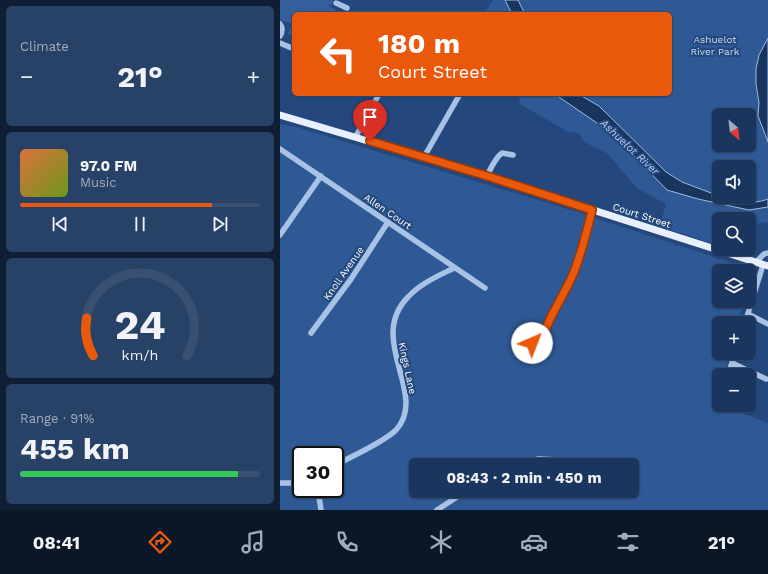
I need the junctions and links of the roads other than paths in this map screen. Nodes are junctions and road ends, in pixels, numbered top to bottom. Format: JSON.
{"nodes":[{"id":1,"x":336,"y":3,"type":"dead end"},
{"id":2,"x":347,"y":8,"type":"dead end"},
{"id":3,"x":280,"y":24,"type":"edge"},
{"id":4,"x":280,"y":36,"type":"edge"},
{"id":5,"x":280,"y":43,"type":"edge"},
{"id":6,"x":292,"y":48,"type":"edge"},
{"id":7,"x":378,"y":96,"type":"edge"},
{"id":8,"x":459,"y":96,"type":"edge"},
{"id":9,"x":280,"y":115,"type":"edge"},
{"id":10,"x":356,"y":136,"type":"junction"},
{"id":11,"x":280,"y":149,"type":"edge"},
{"id":12,"x":513,"y":155,"type":"dead end"},
{"id":13,"x":424,"y":157,"type":"junction"},
{"id":14,"x":321,"y":176,"type":"junction"},
{"id":15,"x":487,"y":176,"type":"junction"},
{"id":16,"x":592,"y":210,"type":"junction"},
{"id":17,"x":388,"y":222,"type":"junction"},
{"id":18,"x":280,"y":235,"type":"edge"},
{"id":19,"x":768,"y":253,"type":"edge"},
{"id":20,"x":762,"y":265,"type":"edge"},
{"id":21,"x":454,"y":268,"type":"junction"},
{"id":22,"x":485,"y":288,"type":"dead end"},
{"id":23,"x":748,"y":314,"type":"joint"},
{"id":24,"x":768,"y":324,"type":"edge"},
{"id":25,"x":545,"y":328,"type":"dead end"},
{"id":26,"x":311,"y":333,"type":"dead end"},
{"id":27,"x":733,"y":360,"type":"edge"},
{"id":28,"x":732,"y":363,"type":"junction"},
{"id":29,"x":730,"y":368,"type":"edge"},
{"id":30,"x":766,"y":379,"type":"dead end"},
{"id":31,"x":344,"y":460,"type":"edge"},
{"id":32,"x":280,"y":483,"type":"edge"},
{"id":33,"x":292,"y":483,"type":"edge"},
{"id":34,"x":318,"y":498,"type":"edge"},
{"id":35,"x":455,"y":498,"type":"edge"},
{"id":36,"x":321,"y":510,"type":"edge"},
{"id":37,"x":437,"y":510,"type":"edge"}],
"edges":[{"from":1,"to":2,"type":"street"},
{"from":3,"to":4,"type":"street"},
{"from":5,"to":6,"type":"street"},
{"from":7,"to":10,"type":"street"},
{"from":8,"to":13,"type":"street"},
{"from":9,"to":10,"type":"main road","name":"Court Street"},
{"from":10,"to":13,"type":"main road","name":"Court Street"},
{"from":11,"to":14,"type":"street","name":"Allen Court"},
{"from":12,"to":15,"type":"street"},
{"from":13,"to":15,"type":"main road","name":"Court Street"},
{"from":14,"to":17,"type":"street","name":"Allen Court"},
{"from":14,"to":18,"type":"street"},
{"from":15,"to":16,"type":"main road","name":"Court Street"},
{"from":16,"to":20,"type":"main road","name":"Court Street"},
{"from":16,"to":25,"type":"street"},
{"from":17,"to":21,"type":"street","name":"Allen Court"},
{"from":17,"to":26,"type":"street","name":"Knoll Avenue"},
{"from":19,"to":20,"type":"street"},
{"from":20,"to":23,"type":"street"},
{"from":21,"to":22,"type":"street","name":"Allen Court"},
{"from":21,"to":31,"type":"street","name":"Kings Lane"},
{"from":23,"to":24,"type":"street"},
{"from":27,"to":28,"type":"street"},
{"from":28,"to":29,"type":"street"},
{"from":28,"to":30,"type":"street"},
{"from":32,"to":33,"type":"street"},
{"from":34,"to":36,"type":"street"},
{"from":35,"to":37,"type":"street"}]}
